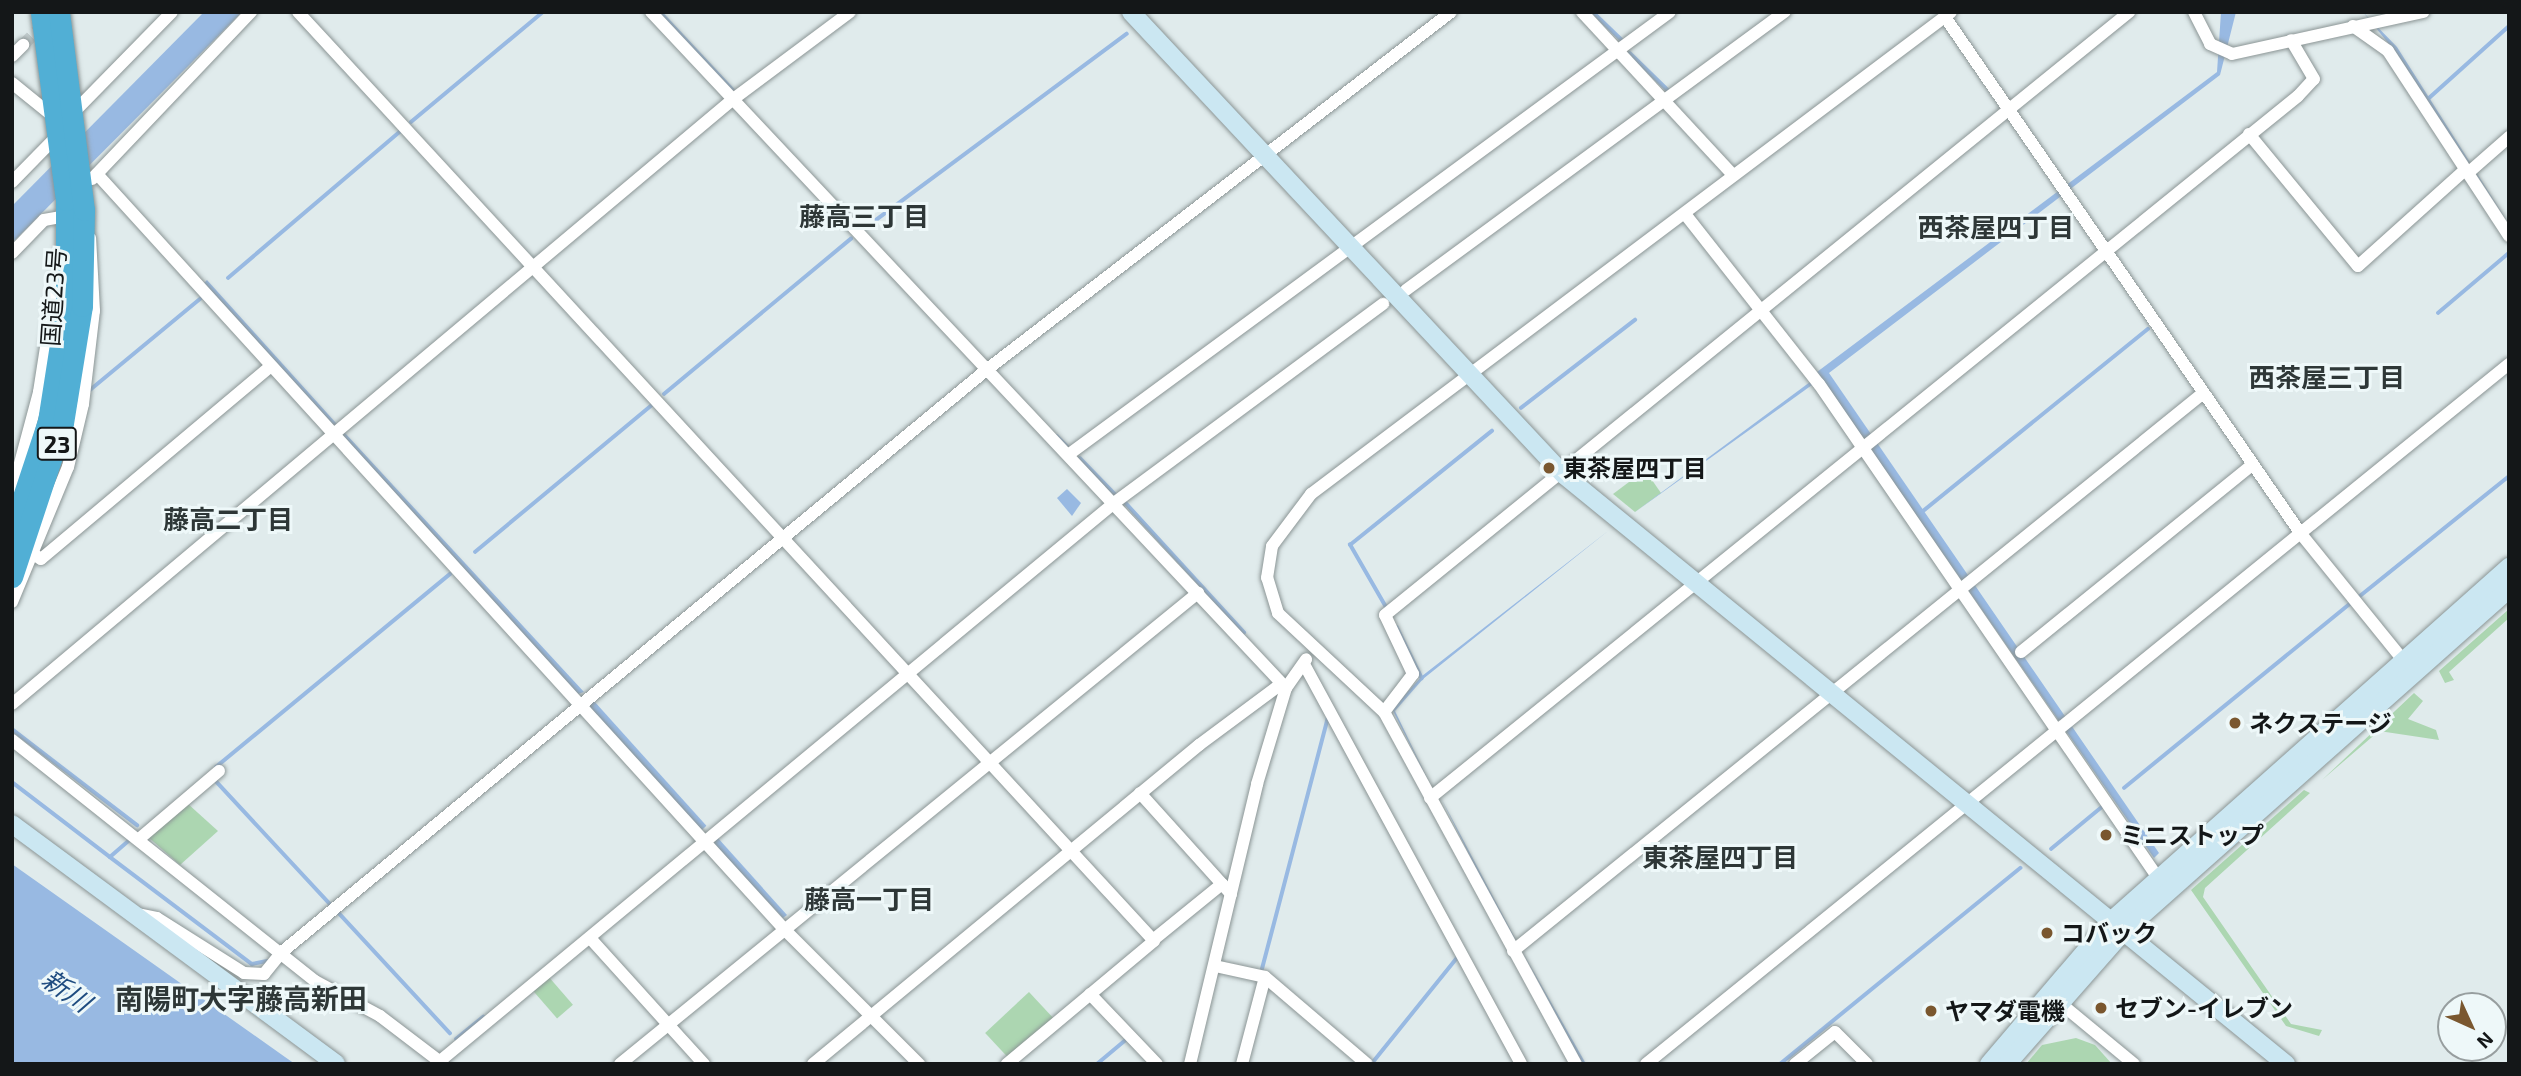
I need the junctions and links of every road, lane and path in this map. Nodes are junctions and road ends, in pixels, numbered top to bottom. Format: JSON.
{"nodes":[{"id":1,"x":41,"y":12,"type":"edge"},
{"id":2,"x":59,"y":12,"type":"edge"},
{"id":3,"x":66,"y":12,"type":"edge"},
{"id":4,"x":172,"y":12,"type":"edge"},
{"id":5,"x":251,"y":12,"type":"edge"},
{"id":6,"x":298,"y":12,"type":"edge"},
{"id":7,"x":651,"y":12,"type":"edge"},
{"id":8,"x":850,"y":12,"type":"edge"},
{"id":9,"x":1131,"y":12,"type":"edge"},
{"id":10,"x":1451,"y":12,"type":"edge"},
{"id":11,"x":1582,"y":12,"type":"edge"},
{"id":12,"x":1670,"y":12,"type":"edge"},
{"id":13,"x":1785,"y":12,"type":"edge"},
{"id":14,"x":2129,"y":12,"type":"edge"},
{"id":15,"x":2194,"y":12,"type":"edge"},
{"id":16,"x":2423,"y":12,"type":"edge"},
{"id":17,"x":1948,"y":15,"type":"edge"},
{"id":18,"x":2364,"y":24,"type":"junction"},
{"id":19,"x":2291,"y":40,"type":"junction"},
{"id":20,"x":23,"y":45,"type":"tunnel mouth"},
{"id":21,"x":1618,"y":51,"type":"junction"},
{"id":22,"x":12,"y":56,"type":"edge"},
{"id":23,"x":12,"y":83,"type":"edge"},
{"id":24,"x":69,"y":86,"type":"junction"},
{"id":25,"x":732,"y":100,"type":"junction"},
{"id":26,"x":1664,"y":101,"type":"junction"},
{"id":27,"x":2009,"y":110,"type":"junction"},
{"id":28,"x":66,"y":121,"type":"junction"},
{"id":29,"x":2249,"y":134,"type":"junction"},
{"id":30,"x":2509,"y":137,"type":"edge"},
{"id":31,"x":1262,"y":153,"type":"junction"},
{"id":32,"x":2470,"y":170,"type":"junction"},
{"id":33,"x":97,"y":173,"type":"junction"},
{"id":34,"x":1733,"y":175,"type":"junction"},
{"id":35,"x":12,"y":182,"type":"edge"},
{"id":36,"x":73,"y":210,"type":"junction"},
{"id":37,"x":1685,"y":214,"type":"junction"},
{"id":38,"x":2509,"y":236,"type":"edge"},
{"id":39,"x":1349,"y":249,"type":"junction"},
{"id":40,"x":2107,"y":250,"type":"junction"},
{"id":41,"x":12,"y":253,"type":"edge"},
{"id":42,"x":534,"y":267,"type":"junction"},
{"id":43,"x":1406,"y":290,"type":"dead end"},
{"id":44,"x":1383,"y":304,"type":"dead end"},
{"id":45,"x":74,"y":306,"type":"junction"},
{"id":46,"x":1760,"y":309,"type":"junction"},
{"id":47,"x":2509,"y":364,"type":"edge"},
{"id":48,"x":271,"y":366,"type":"junction"},
{"id":49,"x":985,"y":370,"type":"junction"},
{"id":50,"x":1467,"y":376,"type":"junction"},
{"id":51,"x":2202,"y":394,"type":"junction"},
{"id":52,"x":338,"y":432,"type":"junction"},
{"id":53,"x":1868,"y":443,"type":"junction"},
{"id":54,"x":28,"y":445,"type":"junction"},
{"id":55,"x":1068,"y":455,"type":"junction"},
{"id":56,"x":12,"y":458,"type":"edge"},
{"id":57,"x":2252,"y":465,"type":"junction"},
{"id":58,"x":1564,"y":475,"type":"junction"},
{"id":59,"x":12,"y":493,"type":"edge"},
{"id":60,"x":1114,"y":503,"type":"junction"},
{"id":61,"x":12,"y":530,"type":"edge"},
{"id":62,"x":2301,"y":534,"type":"junction"},
{"id":63,"x":783,"y":536,"type":"junction"},
{"id":64,"x":35,"y":555,"type":"junction"},
{"id":65,"x":2509,"y":567,"type":"edge"},
{"id":66,"x":12,"y":577,"type":"edge"},
{"id":67,"x":1699,"y":583,"type":"junction"},
{"id":68,"x":1966,"y":585,"type":"junction"},
{"id":69,"x":2509,"y":589,"type":"edge"},
{"id":70,"x":1198,"y":593,"type":"junction"},
{"id":71,"x":12,"y":602,"type":"edge"},
{"id":72,"x":1312,"y":650,"type":"junction"},
{"id":73,"x":2021,"y":652,"type":"dead end"},
{"id":74,"x":2404,"y":661,"type":"junction"},
{"id":75,"x":1304,"y":664,"type":"junction"},
{"id":76,"x":908,"y":674,"type":"junction"},
{"id":77,"x":1286,"y":688,"type":"junction"},
{"id":78,"x":1833,"y":694,"type":"junction"},
{"id":79,"x":12,"y":704,"type":"edge"},
{"id":80,"x":580,"y":704,"type":"junction"},
{"id":81,"x":1384,"y":712,"type":"junction"},
{"id":82,"x":2063,"y":727,"type":"junction"},
{"id":83,"x":12,"y":740,"type":"edge"},
{"id":84,"x":990,"y":762,"type":"junction"},
{"id":85,"x":219,"y":771,"type":"dead end"},
{"id":86,"x":1140,"y":793,"type":"junction"},
{"id":87,"x":1430,"y":798,"type":"junction"},
{"id":88,"x":1967,"y":803,"type":"junction"},
{"id":89,"x":12,"y":824,"type":"edge"},
{"id":90,"x":139,"y":839,"type":"junction"},
{"id":91,"x":705,"y":843,"type":"junction"},
{"id":92,"x":1070,"y":850,"type":"junction"},
{"id":93,"x":2158,"y":878,"type":"junction"},
{"id":94,"x":1222,"y":884,"type":"junction"},
{"id":95,"x":1231,"y":894,"type":"junction"},
{"id":96,"x":131,"y":912,"type":"junction"},
{"id":97,"x":2117,"y":927,"type":"junction"},
{"id":98,"x":785,"y":930,"type":"junction"},
{"id":99,"x":590,"y":938,"type":"junction"},
{"id":100,"x":1153,"y":940,"type":"junction"},
{"id":101,"x":1513,"y":951,"type":"junction"},
{"id":102,"x":282,"y":952,"type":"junction"},
{"id":103,"x":1215,"y":966,"type":"junction"},
{"id":104,"x":1265,"y":977,"type":"junction"},
{"id":105,"x":1090,"y":994,"type":"junction"},
{"id":106,"x":2060,"y":1003,"type":"junction"},
{"id":107,"x":871,"y":1013,"type":"junction"},
{"id":108,"x":668,"y":1024,"type":"junction"},
{"id":109,"x":442,"y":1063,"type":"edge"},
{"id":110,"x":336,"y":1064,"type":"edge"},
{"id":111,"x":620,"y":1064,"type":"edge"},
{"id":112,"x":704,"y":1064,"type":"edge"},
{"id":113,"x":813,"y":1064,"type":"edge"},
{"id":114,"x":919,"y":1064,"type":"edge"},
{"id":115,"x":1007,"y":1064,"type":"edge"},
{"id":116,"x":1157,"y":1064,"type":"edge"},
{"id":117,"x":1190,"y":1064,"type":"edge"},
{"id":118,"x":1242,"y":1064,"type":"edge"},
{"id":119,"x":1367,"y":1064,"type":"edge"},
{"id":120,"x":1521,"y":1064,"type":"edge"},
{"id":121,"x":1576,"y":1064,"type":"edge"},
{"id":122,"x":1646,"y":1064,"type":"edge"},
{"id":123,"x":1795,"y":1064,"type":"edge"},
{"id":124,"x":1867,"y":1064,"type":"edge"},
{"id":125,"x":1989,"y":1064,"type":"edge"},
{"id":126,"x":2007,"y":1064,"type":"edge"},
{"id":127,"x":2134,"y":1064,"type":"edge"},
{"id":128,"x":2286,"y":1064,"type":"edge"}],
"edges":[{"from":1,"to":28,"type":"highway","name":"国道23号","number":"23"},
{"from":2,"to":24,"type":"highway","name":"国道23号","number":"23"},
{"from":3,"to":24,"type":"highway"},
{"from":4,"to":28,"type":"street"},
{"from":5,"to":33,"type":"street"},
{"from":6,"to":42,"type":"street"},
{"from":7,"to":25,"type":"street"},
{"from":8,"to":25,"type":"street"},
{"from":9,"to":31,"type":"street"},
{"from":10,"to":31,"type":"street"},
{"from":11,"to":21,"type":"street"},
{"from":12,"to":21,"type":"street"},
{"from":13,"to":26,"type":"street"},
{"from":14,"to":27,"type":"street"},
{"from":15,"to":19,"type":"street"},
{"from":16,"to":18,"type":"street"},
{"from":17,"to":27,"type":"street"},
{"from":17,"to":34,"type":"street"},
{"from":18,"to":19,"type":"street"},
{"from":18,"to":32,"type":"street"},
{"from":19,"to":29,"type":"street"},
{"from":20,"to":22,"type":"street"},
{"from":21,"to":26,"type":"street"},
{"from":21,"to":39,"type":"street"},
{"from":23,"to":28,"type":"street"},
{"from":24,"to":28,"type":"highway","name":"国道23号","number":"23"},
{"from":25,"to":42,"type":"street"},
{"from":25,"to":49,"type":"street"},
{"from":26,"to":34,"type":"street"},
{"from":26,"to":43,"type":"street"},
{"from":27,"to":40,"type":"street"},
{"from":27,"to":46,"type":"street"},
{"from":28,"to":35,"type":"street"},
{"from":28,"to":36,"type":"highway","name":"国道23号","number":"23"},
{"from":29,"to":32,"type":"street"},
{"from":29,"to":40,"type":"street"},
{"from":30,"to":32,"type":"street"},
{"from":31,"to":39,"type":"street"},
{"from":31,"to":49,"type":"street"},
{"from":32,"to":38,"type":"street"},
{"from":33,"to":36,"type":"street"},
{"from":33,"to":48,"type":"street"},
{"from":34,"to":37,"type":"street"},
{"from":36,"to":41,"type":"street"},
{"from":36,"to":45,"type":"highway","name":"国道23号","number":"23"},
{"from":36,"to":54,"type":"street"},
{"from":36,"to":64,"type":"street"},
{"from":37,"to":46,"type":"street"},
{"from":37,"to":50,"type":"street"},
{"from":39,"to":50,"type":"street"},
{"from":39,"to":55,"type":"street"},
{"from":40,"to":51,"type":"street"},
{"from":40,"to":53,"type":"street"},
{"from":42,"to":52,"type":"street"},
{"from":42,"to":63,"type":"street"},
{"from":44,"to":60,"type":"street"},
{"from":45,"to":61,"type":"highway","name":"国道23号","number":"23"},
{"from":45,"to":66,"type":"highway","name":"国道23号","number":"23"},
{"from":46,"to":53,"type":"street"},
{"from":46,"to":58,"type":"street"},
{"from":47,"to":62,"type":"street"},
{"from":48,"to":52,"type":"street"},
{"from":48,"to":64,"type":"street"},
{"from":49,"to":55,"type":"street"},
{"from":49,"to":63,"type":"street"},
{"from":50,"to":58,"type":"street"},
{"from":50,"to":72,"type":"street"},
{"from":51,"to":57,"type":"street"},
{"from":51,"to":68,"type":"street"},
{"from":52,"to":79,"type":"street"},
{"from":52,"to":80,"type":"street"},
{"from":53,"to":67,"type":"street"},
{"from":53,"to":68,"type":"street"},
{"from":54,"to":56,"type":"street"},
{"from":54,"to":59,"type":"street"},
{"from":55,"to":60,"type":"street"},
{"from":57,"to":62,"type":"street"},
{"from":57,"to":73,"type":"street"},
{"from":58,"to":67,"type":"street"},
{"from":58,"to":81,"type":"street"},
{"from":60,"to":70,"type":"street"},
{"from":60,"to":76,"type":"street"},
{"from":62,"to":74,"type":"street"},
{"from":62,"to":82,"type":"street"},
{"from":63,"to":76,"type":"street"},
{"from":63,"to":80,"type":"street"},
{"from":64,"to":71,"type":"street"},
{"from":65,"to":74,"type":"street"},
{"from":67,"to":78,"type":"street"},
{"from":67,"to":87,"type":"street"},
{"from":68,"to":78,"type":"street"},
{"from":68,"to":82,"type":"street"},
{"from":69,"to":97,"type":"street"},
{"from":70,"to":77,"type":"street"},
{"from":70,"to":84,"type":"street"},
{"from":72,"to":75,"type":"street"},
{"from":72,"to":81,"type":"street"},
{"from":74,"to":93,"type":"street"},
{"from":75,"to":77,"type":"street"},
{"from":75,"to":120,"type":"street"},
{"from":76,"to":84,"type":"street"},
{"from":76,"to":91,"type":"street"},
{"from":77,"to":86,"type":"street"},
{"from":77,"to":95,"type":"street"},
{"from":78,"to":88,"type":"street"},
{"from":78,"to":101,"type":"street"},
{"from":80,"to":91,"type":"street"},
{"from":80,"to":102,"type":"street"},
{"from":81,"to":87,"type":"street"},
{"from":82,"to":88,"type":"street"},
{"from":82,"to":93,"type":"street"},
{"from":83,"to":90,"type":"street"},
{"from":84,"to":92,"type":"street"},
{"from":84,"to":98,"type":"street"},
{"from":85,"to":90,"type":"street"},
{"from":86,"to":92,"type":"street"},
{"from":86,"to":94,"type":"street"},
{"from":87,"to":101,"type":"street"},
{"from":88,"to":97,"type":"street"},
{"from":88,"to":122,"type":"street"},
{"from":89,"to":96,"type":"street"},
{"from":90,"to":102,"type":"street"},
{"from":91,"to":98,"type":"street"},
{"from":91,"to":99,"type":"street"},
{"from":92,"to":100,"type":"street"},
{"from":92,"to":107,"type":"street"},
{"from":93,"to":97,"type":"street"},
{"from":94,"to":95,"type":"street"},
{"from":94,"to":100,"type":"street"},
{"from":95,"to":103,"type":"street"},
{"from":96,"to":102,"type":"street"},
{"from":96,"to":110,"type":"street"},
{"from":97,"to":106,"type":"street"},
{"from":97,"to":125,"type":"street"},
{"from":97,"to":128,"type":"street"},
{"from":98,"to":107,"type":"street"},
{"from":98,"to":108,"type":"street"},
{"from":99,"to":108,"type":"street"},
{"from":99,"to":109,"type":"street"},
{"from":100,"to":105,"type":"street"},
{"from":101,"to":121,"type":"street"},
{"from":102,"to":109,"type":"street"},
{"from":103,"to":104,"type":"street"},
{"from":103,"to":117,"type":"street"},
{"from":104,"to":118,"type":"street"},
{"from":104,"to":119,"type":"street"},
{"from":105,"to":115,"type":"street"},
{"from":105,"to":116,"type":"street"},
{"from":106,"to":126,"type":"street"},
{"from":106,"to":127,"type":"street"},
{"from":107,"to":113,"type":"street"},
{"from":107,"to":114,"type":"street"},
{"from":108,"to":111,"type":"street"},
{"from":108,"to":112,"type":"street"},
{"from":123,"to":124,"type":"street"}]}
